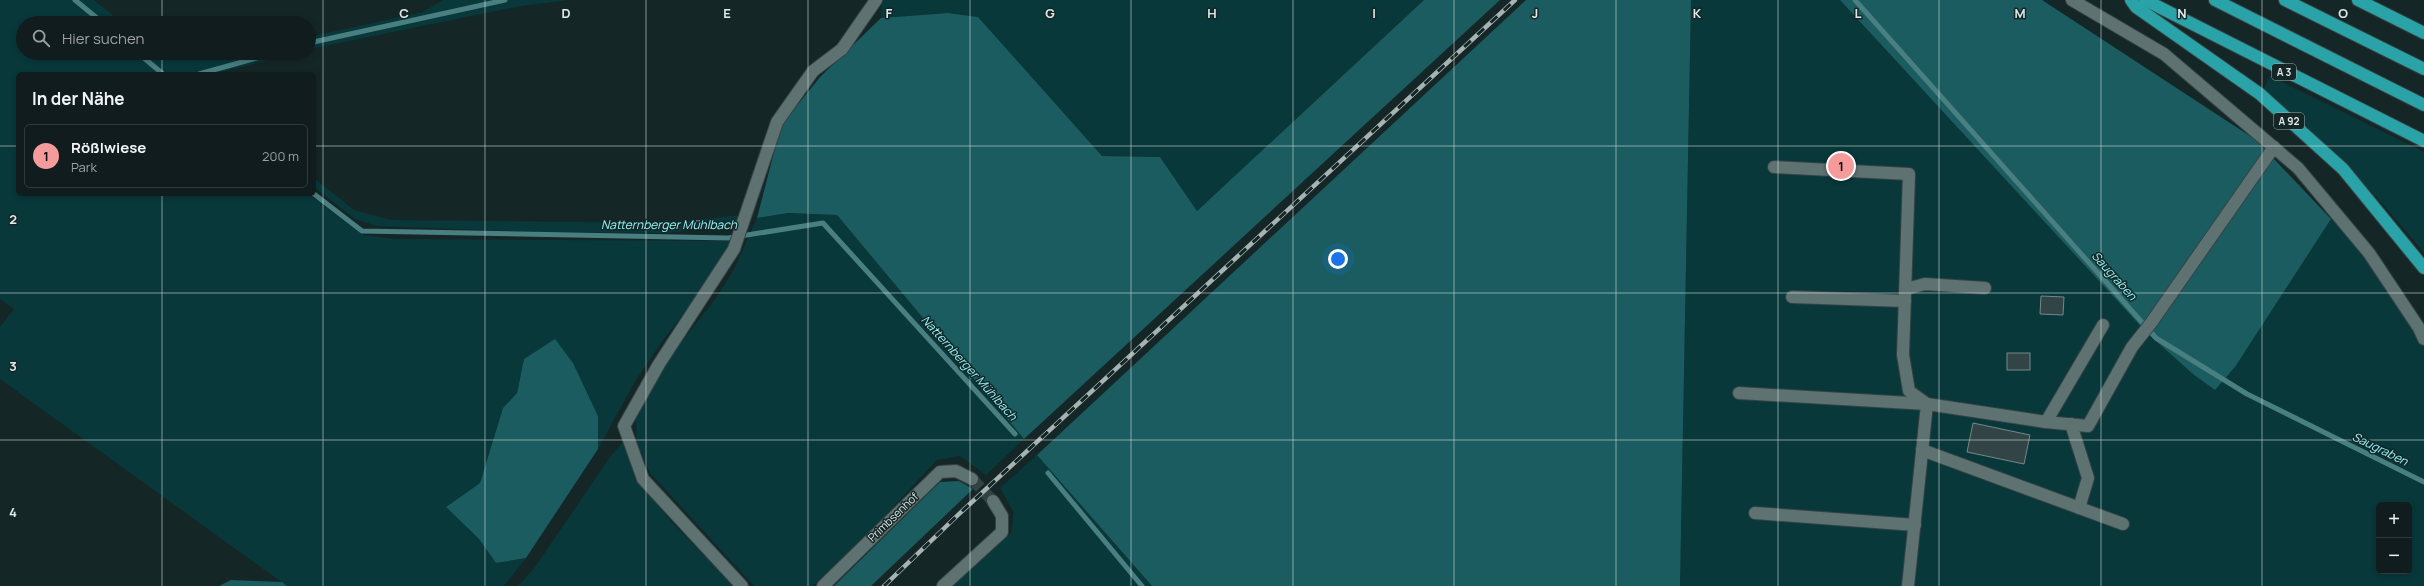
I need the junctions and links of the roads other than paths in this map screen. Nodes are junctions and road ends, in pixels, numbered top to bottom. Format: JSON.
{"nodes":[{"id":1,"x":876,"y":0,"type":"edge"},
{"id":2,"x":2072,"y":0,"type":"edge"},
{"id":3,"x":2131,"y":0,"type":"edge"},
{"id":4,"x":2145,"y":0,"type":"edge"},
{"id":5,"x":2215,"y":0,"type":"edge"},
{"id":6,"x":2285,"y":0,"type":"edge"},
{"id":7,"x":2358,"y":0,"type":"edge"},
{"id":8,"x":2424,"y":32,"type":"edge"},
{"id":9,"x":2424,"y":69,"type":"edge"},
{"id":10,"x":2424,"y":105,"type":"edge"},
{"id":11,"x":2424,"y":141,"type":"edge"},
{"id":12,"x":2274,"y":147,"type":"junction"},
{"id":13,"x":1774,"y":167,"type":"dead end"},
{"id":14,"x":2424,"y":268,"type":"edge"},
{"id":15,"x":1985,"y":288,"type":"dead end"},
{"id":16,"x":1905,"y":295,"type":"junction"},
{"id":17,"x":1792,"y":297,"type":"dead end"},
{"id":18,"x":2103,"y":326,"type":"dead end"},
{"id":19,"x":2424,"y":338,"type":"edge"},
{"id":20,"x":1739,"y":393,"type":"dead end"},
{"id":21,"x":1927,"y":404,"type":"junction"},
{"id":22,"x":2046,"y":422,"type":"junction"},
{"id":23,"x":2071,"y":424,"type":"junction"},
{"id":24,"x":1922,"y":450,"type":"junction"},
{"id":25,"x":972,"y":479,"type":"tunnel mouth"},
{"id":26,"x":993,"y":501,"type":"tunnel mouth"},
{"id":27,"x":2079,"y":508,"type":"junction"},
{"id":28,"x":1755,"y":513,"type":"dead end"},
{"id":29,"x":2122,"y":524,"type":"dead end"},
{"id":30,"x":1915,"y":525,"type":"junction"},
{"id":31,"x":742,"y":586,"type":"edge"},
{"id":32,"x":823,"y":586,"type":"edge"},
{"id":33,"x":943,"y":586,"type":"edge"},
{"id":34,"x":1908,"y":586,"type":"edge"}],
"edges":[{"from":1,"to":31,"type":"lane"},
{"from":2,"to":12,"type":"lane"},
{"from":3,"to":14,"type":"highway","number":"A 92"},
{"from":4,"to":11,"type":"highway","number":"A 3"},
{"from":5,"to":10,"type":"highway"},
{"from":6,"to":9,"type":"highway"},
{"from":7,"to":8,"type":"highway"},
{"from":12,"to":19,"type":"lane"},
{"from":12,"to":23,"type":"lane"},
{"from":13,"to":16,"type":"lane"},
{"from":15,"to":16,"type":"lane"},
{"from":16,"to":17,"type":"lane"},
{"from":16,"to":21,"type":"lane"},
{"from":18,"to":22,"type":"lane"},
{"from":20,"to":21,"type":"lane"},
{"from":21,"to":22,"type":"lane"},
{"from":21,"to":24,"type":"lane"},
{"from":22,"to":23,"type":"lane"},
{"from":23,"to":27,"type":"lane"},
{"from":24,"to":27,"type":"lane"},
{"from":24,"to":30,"type":"lane"},
{"from":25,"to":32,"type":"lane","name":"Primbsenhof"},
{"from":26,"to":33,"type":"lane"},
{"from":27,"to":29,"type":"lane"},
{"from":28,"to":30,"type":"lane"},
{"from":30,"to":34,"type":"lane"}]}
